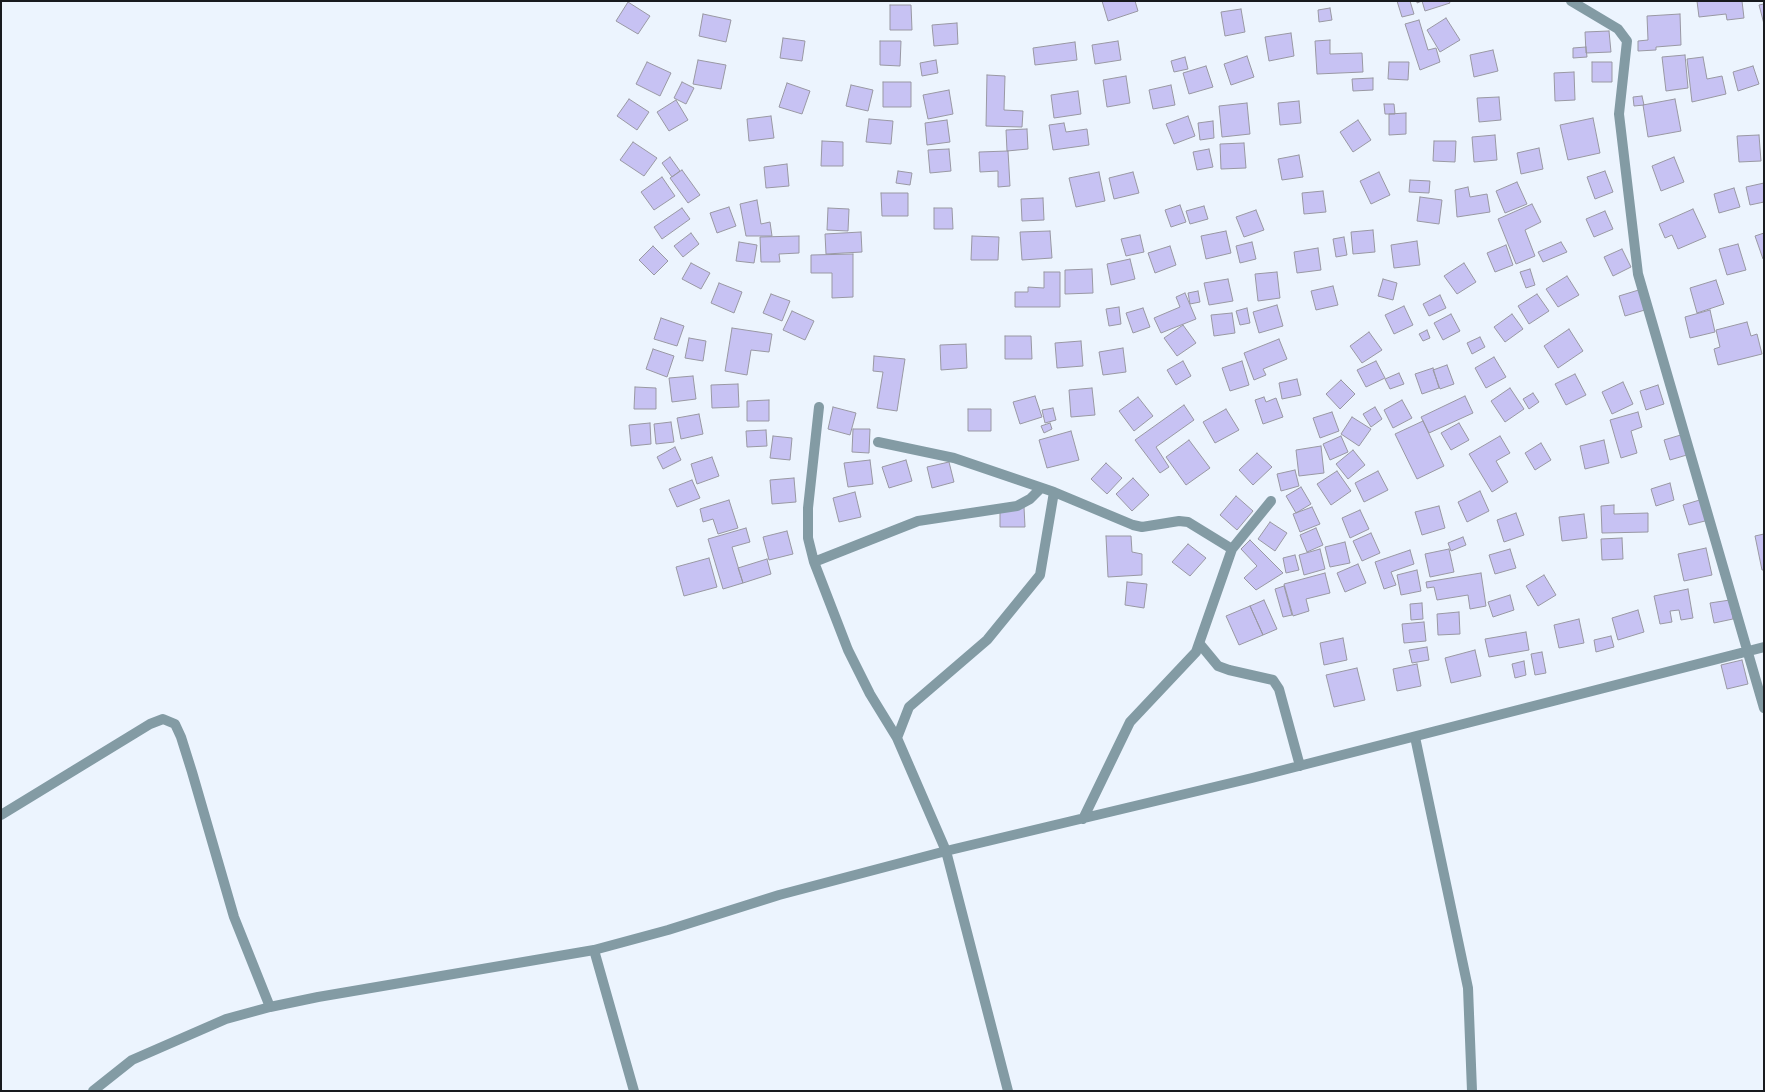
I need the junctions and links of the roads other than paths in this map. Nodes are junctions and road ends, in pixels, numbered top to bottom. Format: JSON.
{"nodes":[{"id":1,"x":1571,"y":1,"type":"edge"},
{"id":2,"x":819,"y":407,"type":"dead end"},
{"id":3,"x":878,"y":442,"type":"dead end"},
{"id":4,"x":1041,"y":488,"type":"junction"},
{"id":5,"x":1054,"y":492,"type":"junction"},
{"id":6,"x":1271,"y":501,"type":"dead end"},
{"id":7,"x":1232,"y":549,"type":"junction"},
{"id":8,"x":814,"y":562,"type":"junction"},
{"id":9,"x":1199,"y":643,"type":"junction"},
{"id":10,"x":1764,"y":647,"type":"edge"},
{"id":11,"x":1748,"y":651,"type":"junction"},
{"id":12,"x":1764,"y":708,"type":"edge"},
{"id":13,"x":1415,"y":737,"type":"junction"},
{"id":14,"x":897,"y":738,"type":"junction"},
{"id":15,"x":1300,"y":766,"type":"junction"},
{"id":16,"x":1,"y":815,"type":"edge"},
{"id":17,"x":1083,"y":819,"type":"junction"},
{"id":18,"x":946,"y":851,"type":"junction"},
{"id":19,"x":594,"y":950,"type":"junction"},
{"id":20,"x":270,"y":1007,"type":"junction"},
{"id":21,"x":93,"y":1091,"type":"edge"},
{"id":22,"x":634,"y":1091,"type":"edge"},
{"id":23,"x":1008,"y":1091,"type":"edge"},
{"id":24,"x":1472,"y":1091,"type":"edge"}],
"edges":[{"from":1,"to":11,"type":"street"},
{"from":2,"to":8,"type":"street"},
{"from":3,"to":4,"type":"street"},
{"from":4,"to":5,"type":"street"},
{"from":4,"to":8,"type":"street"},
{"from":5,"to":7,"type":"street"},
{"from":5,"to":14,"type":"street"},
{"from":6,"to":7,"type":"street"},
{"from":7,"to":9,"type":"street"},
{"from":8,"to":14,"type":"street"},
{"from":9,"to":15,"type":"street"},
{"from":9,"to":17,"type":"street"},
{"from":10,"to":11,"type":"street"},
{"from":11,"to":12,"type":"street"},
{"from":11,"to":13,"type":"street"},
{"from":13,"to":15,"type":"street"},
{"from":13,"to":24,"type":"street"},
{"from":14,"to":18,"type":"street"},
{"from":15,"to":17,"type":"street"},
{"from":16,"to":20,"type":"street"},
{"from":17,"to":18,"type":"street"},
{"from":18,"to":19,"type":"street"},
{"from":18,"to":23,"type":"street"},
{"from":19,"to":20,"type":"street"},
{"from":19,"to":22,"type":"street"},
{"from":20,"to":21,"type":"street"}]}
